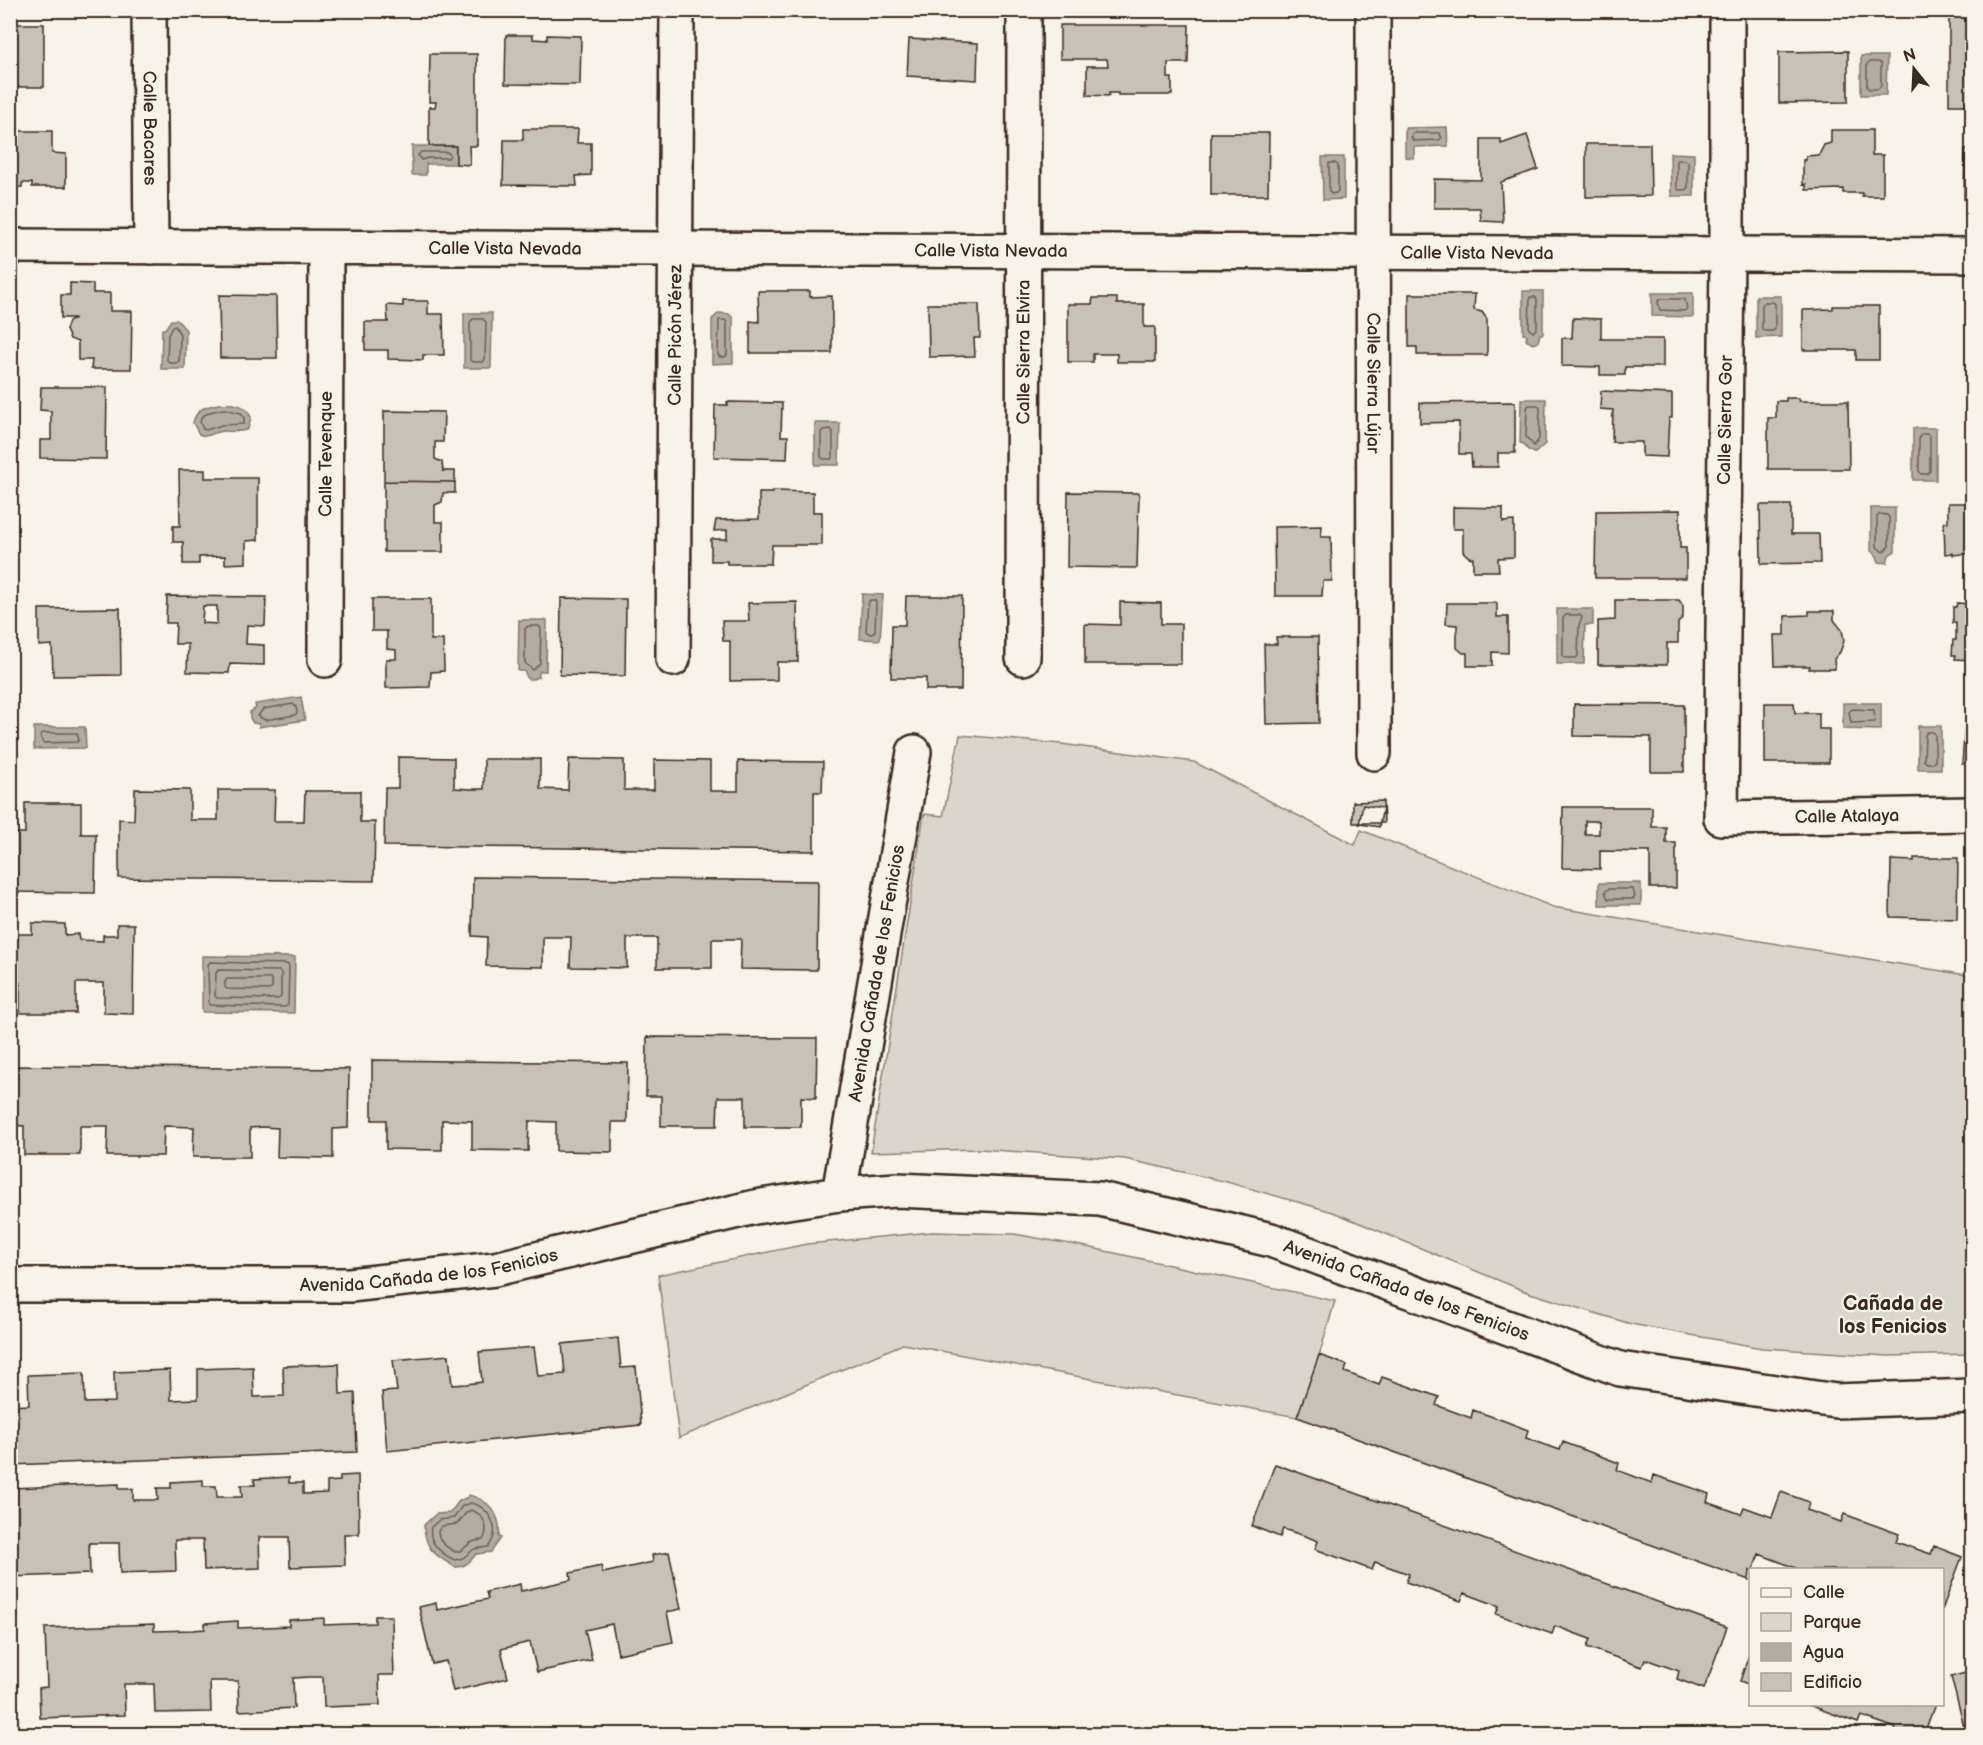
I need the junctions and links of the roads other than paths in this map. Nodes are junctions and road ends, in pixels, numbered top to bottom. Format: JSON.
{"nodes":[{"id":1,"x":148,"y":10,"type":"edge"},
{"id":2,"x":677,"y":10,"type":"edge"},
{"id":3,"x":1024,"y":10,"type":"edge"},
{"id":4,"x":1373,"y":11,"type":"edge"},
{"id":5,"x":1727,"y":22,"type":"dead end"},
{"id":6,"x":10,"y":246,"type":"edge"},
{"id":7,"x":151,"y":247,"type":"junction"},
{"id":8,"x":326,"y":248,"type":"junction"},
{"id":9,"x":675,"y":250,"type":"junction"},
{"id":10,"x":1024,"y":251,"type":"junction"},
{"id":11,"x":1375,"y":253,"type":"junction"},
{"id":12,"x":1727,"y":254,"type":"junction"},
{"id":13,"x":1972,"y":255,"type":"edge"},
{"id":14,"x":1023,"y":658,"type":"dead end"},
{"id":15,"x":673,"y":659,"type":"dead end"},
{"id":16,"x":325,"y":660,"type":"dead end"},
{"id":17,"x":915,"y":752,"type":"dead end"},
{"id":18,"x":1374,"y":753,"type":"dead end"},
{"id":19,"x":1972,"y":814,"type":"edge"},
{"id":20,"x":1721,"y":818,"type":"joint"},
{"id":21,"x":839,"y":1194,"type":"junction"},
{"id":22,"x":10,"y":1285,"type":"edge"},
{"id":23,"x":1972,"y":1396,"type":"edge"}],
"edges":[{"from":1,"to":7,"type":"street","name":"Calle Bacares"},
{"from":2,"to":9,"type":"street","name":"Calle Picón Jérez"},
{"from":3,"to":10,"type":"street","name":"Calle Sierra Elvira"},
{"from":4,"to":11,"type":"street","name":"Calle Sierra Lújar"},
{"from":5,"to":12,"type":"street","name":"Calle Sierra Gor"},
{"from":6,"to":7,"type":"street","name":"Calle Vista Nevada"},
{"from":7,"to":8,"type":"street","name":"Calle Vista Nevada"},
{"from":8,"to":9,"type":"street","name":"Calle Vista Nevada"},
{"from":8,"to":16,"type":"street","name":"Calle Tevenque"},
{"from":9,"to":10,"type":"street","name":"Calle Vista Nevada"},
{"from":9,"to":15,"type":"street","name":"Calle Picón Jérez"},
{"from":10,"to":11,"type":"street","name":"Calle Vista Nevada"},
{"from":10,"to":14,"type":"street","name":"Calle Sierra Elvira"},
{"from":11,"to":12,"type":"street","name":"Calle Vista Nevada"},
{"from":11,"to":18,"type":"street","name":"Calle Sierra Lújar"},
{"from":12,"to":13,"type":"street","name":"Calle Vista Nevada"},
{"from":12,"to":20,"type":"street","name":"Calle Sierra Gor"},
{"from":17,"to":21,"type":"street","name":"Avenida Cañada de los Fenicios"},
{"from":19,"to":20,"type":"street","name":"Calle Atalaya"},
{"from":21,"to":22,"type":"street","name":"Avenida Cañada de los Fenicios"},
{"from":21,"to":23,"type":"street","name":"Avenida Cañada de los Fenicios"}]}
